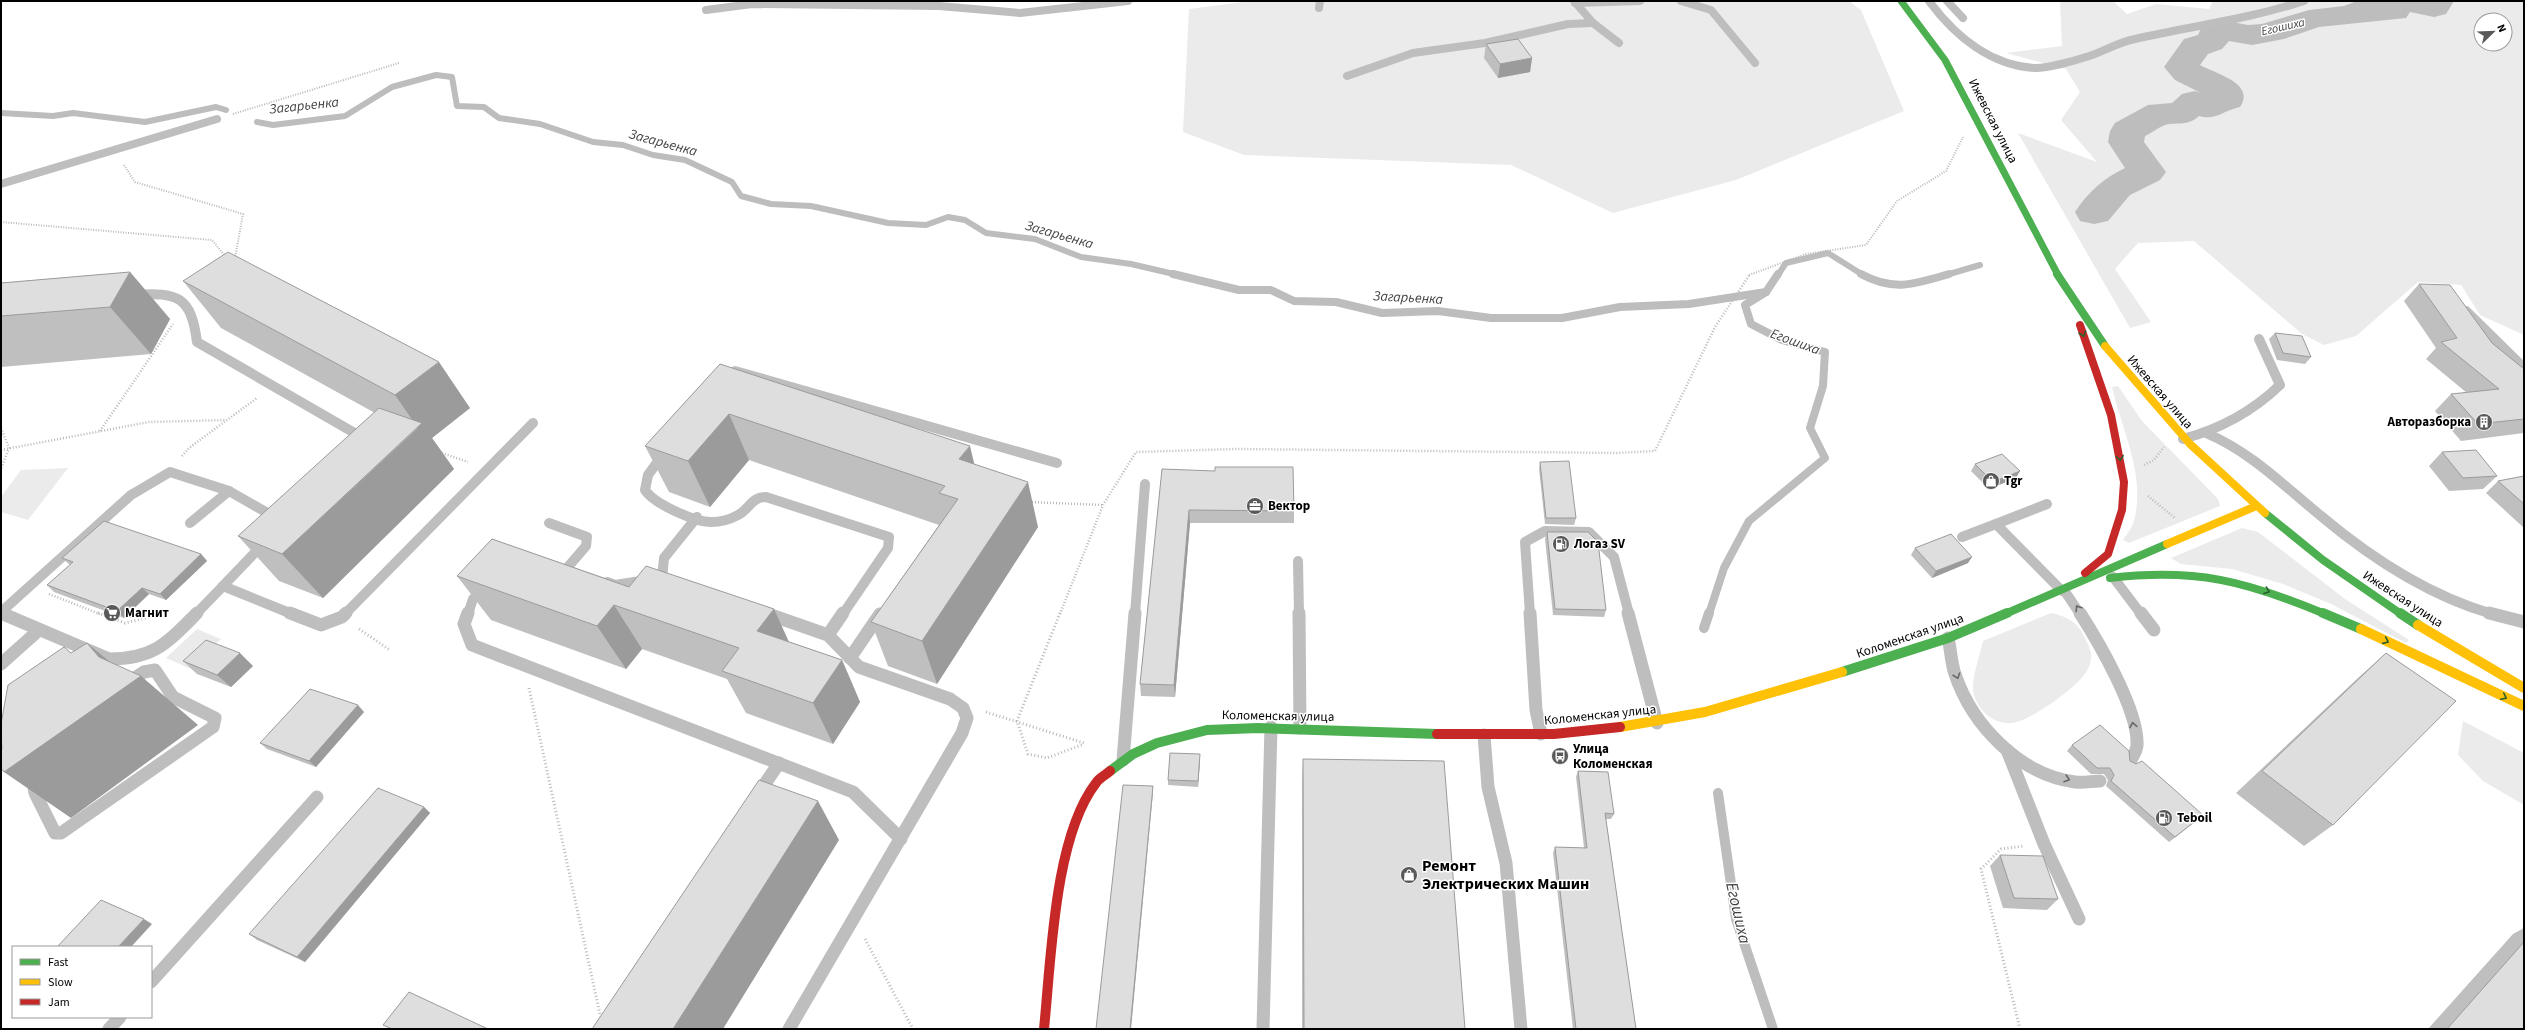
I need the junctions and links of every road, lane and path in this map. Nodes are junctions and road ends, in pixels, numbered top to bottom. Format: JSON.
{"nodes":[{"id":1,"x":1128,"y":1,"type":"edge"},
{"id":2,"x":1640,"y":1,"type":"edge"},
{"id":3,"x":1681,"y":1,"type":"edge"},
{"id":4,"x":1901,"y":1,"type":"edge"},
{"id":5,"x":1930,"y":1,"type":"edge"},
{"id":6,"x":1947,"y":1,"type":"edge"},
{"id":7,"x":2304,"y":1,"type":"edge"},
{"id":8,"x":1575,"y":2,"type":"edge"},
{"id":9,"x":706,"y":10,"type":"dead end"},
{"id":10,"x":1963,"y":18,"type":"dead end"},
{"id":11,"x":1593,"y":23,"type":"junction"},
{"id":12,"x":1619,"y":43,"type":"dead end"},
{"id":13,"x":399,"y":63,"type":"dead end"},
{"id":14,"x":1755,"y":63,"type":"dead end"},
{"id":15,"x":1347,"y":76,"type":"dead end"},
{"id":16,"x":242,"y":112,"type":"dead end"},
{"id":17,"x":217,"y":119,"type":"dead end"},
{"id":18,"x":1963,"y":136,"type":"dead end"},
{"id":19,"x":124,"y":166,"type":"dead end"},
{"id":20,"x":1,"y":184,"type":"edge"},
{"id":21,"x":1,"y":222,"type":"edge"},
{"id":22,"x":229,"y":260,"type":"edge"},
{"id":23,"x":233,"y":266,"type":"edge"},
{"id":24,"x":124,"y":296,"type":"edge"},
{"id":25,"x":2070,"y":297,"type":"junction"},
{"id":26,"x":187,"y":304,"type":"junction"},
{"id":27,"x":2460,"y":305,"type":"edge"},
{"id":28,"x":2259,"y":339,"type":"dead end"},
{"id":29,"x":2524,"y":368,"type":"edge"},
{"id":30,"x":725,"y":382,"type":"edge"},
{"id":31,"x":273,"y":386,"type":"junction"},
{"id":32,"x":226,"y":420,"type":"junction"},
{"id":33,"x":533,"y":423,"type":"dead end"},
{"id":34,"x":1,"y":428,"type":"edge"},
{"id":35,"x":100,"y":431,"type":"junction"},
{"id":36,"x":2206,"y":433,"type":"junction"},
{"id":37,"x":2183,"y":439,"type":"junction"},
{"id":38,"x":670,"y":446,"type":"edge"},
{"id":39,"x":9,"y":448,"type":"junction"},
{"id":40,"x":365,"y":448,"type":"edge"},
{"id":41,"x":1,"y":450,"type":"edge"},
{"id":42,"x":434,"y":451,"type":"dead end"},
{"id":43,"x":1057,"y":464,"type":"dead end"},
{"id":44,"x":487,"y":468,"type":"junction"},
{"id":45,"x":1,"y":469,"type":"edge"},
{"id":46,"x":170,"y":472,"type":"junction"},
{"id":47,"x":1146,"y":484,"type":"dead end"},
{"id":48,"x":229,"y":491,"type":"junction"},
{"id":49,"x":2142,"y":491,"type":"dead end"},
{"id":50,"x":1025,"y":502,"type":"edge"},
{"id":51,"x":1103,"y":504,"type":"junction"},
{"id":52,"x":2047,"y":504,"type":"dead end"},
{"id":53,"x":2254,"y":507,"type":"junction"},
{"id":54,"x":697,"y":518,"type":"junction"},
{"id":55,"x":2180,"y":522,"type":"dead end"},
{"id":56,"x":190,"y":523,"type":"dead end"},
{"id":57,"x":549,"y":523,"type":"dead end"},
{"id":58,"x":1996,"y":524,"type":"junction"},
{"id":59,"x":1962,"y":537,"type":"dead end"},
{"id":60,"x":1298,"y":561,"type":"dead end"},
{"id":61,"x":555,"y":564,"type":"edge"},
{"id":62,"x":567,"y":568,"type":"junction"},
{"id":63,"x":581,"y":573,"type":"edge"},
{"id":64,"x":2113,"y":577,"type":"junction"},
{"id":65,"x":496,"y":578,"type":"edge"},
{"id":66,"x":594,"y":578,"type":"edge"},
{"id":67,"x":662,"y":578,"type":"junction"},
{"id":68,"x":34,"y":584,"type":"junction"},
{"id":69,"x":678,"y":584,"type":"edge"},
{"id":70,"x":223,"y":586,"type":"junction"},
{"id":71,"x":2063,"y":590,"type":"junction"},
{"id":72,"x":885,"y":606,"type":"edge"},
{"id":73,"x":753,"y":609,"type":"edge"},
{"id":74,"x":1,"y":612,"type":"edge"},
{"id":75,"x":342,"y":617,"type":"junction"},
{"id":76,"x":2524,"y":622,"type":"edge"},
{"id":77,"x":125,"y":623,"type":"dead end"},
{"id":78,"x":39,"y":630,"type":"junction"},
{"id":79,"x":2154,"y":630,"type":"dead end"},
{"id":80,"x":828,"y":635,"type":"junction"},
{"id":81,"x":1948,"y":638,"type":"junction"},
{"id":82,"x":85,"y":649,"type":"junction"},
{"id":83,"x":390,"y":650,"type":"dead end"},
{"id":84,"x":850,"y":658,"type":"junction"},
{"id":85,"x":73,"y":659,"type":"edge"},
{"id":86,"x":1,"y":664,"type":"edge"},
{"id":87,"x":525,"y":665,"type":"junction"},
{"id":88,"x":2524,"y":688,"type":"edge"},
{"id":89,"x":118,"y":689,"type":"edge"},
{"id":90,"x":2524,"y":706,"type":"edge"},
{"id":91,"x":967,"y":718,"type":"junction"},
{"id":92,"x":1017,"y":721,"type":"junction"},
{"id":93,"x":1657,"y":723,"type":"junction"},
{"id":94,"x":1271,"y":727,"type":"junction"},
{"id":95,"x":1300,"y":728,"type":"junction"},
{"id":96,"x":1542,"y":734,"type":"junction"},
{"id":97,"x":1484,"y":735,"type":"junction"},
{"id":98,"x":2007,"y":750,"type":"junction"},
{"id":99,"x":1123,"y":760,"type":"junction"},
{"id":100,"x":2130,"y":762,"type":"edge"},
{"id":101,"x":779,"y":763,"type":"junction"},
{"id":102,"x":30,"y":764,"type":"edge"},
{"id":103,"x":2100,"y":782,"type":"dead end"},
{"id":104,"x":317,"y":797,"type":"dead end"},
{"id":105,"x":750,"y":806,"type":"edge"},
{"id":106,"x":901,"y":839,"type":"junction"},
{"id":107,"x":2044,"y":844,"type":"junction"},
{"id":108,"x":854,"y":918,"type":"junction"},
{"id":109,"x":2079,"y":919,"type":"dead end"},
{"id":110,"x":152,"y":981,"type":"edge"},
{"id":111,"x":119,"y":1018,"type":"edge"},
{"id":112,"x":603,"y":1027,"type":"edge"},
{"id":113,"x":109,"y":1029,"type":"edge"},
{"id":114,"x":789,"y":1029,"type":"edge"},
{"id":115,"x":913,"y":1029,"type":"edge"},
{"id":116,"x":1044,"y":1029,"type":"edge"},
{"id":117,"x":1263,"y":1029,"type":"edge"},
{"id":118,"x":1521,"y":1029,"type":"edge"},
{"id":119,"x":2020,"y":1029,"type":"edge"}],
"edges":[{"from":1,"to":9,"type":"lane"},
{"from":2,"to":8,"type":"lane"},
{"from":3,"to":14,"type":"lane"},
{"from":4,"to":25,"type":"main road","name":"Ижевская улица"},
{"from":5,"to":7,"type":"lane"},
{"from":6,"to":10,"type":"lane"},
{"from":8,"to":11,"type":"lane"},
{"from":11,"to":12,"type":"lane"},
{"from":11,"to":15,"type":"lane"},
{"from":13,"to":16,"type":"path"},
{"from":17,"to":20,"type":"lane"},
{"from":18,"to":51,"type":"path"},
{"from":19,"to":23,"type":"path"},
{"from":21,"to":22,"type":"path"},
{"from":24,"to":26,"type":"lane"},
{"from":25,"to":37,"type":"main road","name":"Ижевская улица"},
{"from":25,"to":71,"type":"main road","one_way":true},
{"from":26,"to":31,"type":"lane"},
{"from":26,"to":35,"type":"path"},
{"from":27,"to":29,"type":"lane"},
{"from":28,"to":36,"type":"lane"},
{"from":30,"to":43,"type":"lane"},
{"from":31,"to":32,"type":"path"},
{"from":31,"to":40,"type":"lane"},
{"from":32,"to":35,"type":"path"},
{"from":32,"to":46,"type":"path"},
{"from":33,"to":44,"type":"lane"},
{"from":34,"to":39,"type":"path"},
{"from":35,"to":39,"type":"path"},
{"from":36,"to":37,"type":"lane"},
{"from":36,"to":76,"type":"lane"},
{"from":37,"to":53,"type":"main road","name":"Ижевская улица"},
{"from":38,"to":54,"type":"lane"},
{"from":39,"to":41,"type":"path"},
{"from":39,"to":45,"type":"path"},
{"from":42,"to":44,"type":"path"},
{"from":44,"to":75,"type":"lane"},
{"from":46,"to":48,"type":"lane"},
{"from":46,"to":68,"type":"lane"},
{"from":47,"to":99,"type":"lane"},
{"from":48,"to":56,"type":"lane"},
{"from":48,"to":70,"type":"lane"},
{"from":49,"to":55,"type":"path"},
{"from":50,"to":51,"type":"path"},
{"from":51,"to":92,"type":"path"},
{"from":52,"to":58,"type":"lane"},
{"from":53,"to":71,"type":"main road"},
{"from":53,"to":88,"type":"main road","name":"Ижевская улица"},
{"from":54,"to":67,"type":"lane"},
{"from":54,"to":80,"type":"lane"},
{"from":57,"to":62,"type":"lane"},
{"from":58,"to":59,"type":"lane"},
{"from":58,"to":71,"type":"lane"},
{"from":60,"to":95,"type":"lane"},
{"from":61,"to":62,"type":"lane"},
{"from":62,"to":63,"type":"lane"},
{"from":64,"to":71,"type":"main road"},
{"from":64,"to":79,"type":"lane"},
{"from":64,"to":90,"type":"main road","one_way":true},
{"from":65,"to":87,"type":"lane"},
{"from":66,"to":67,"type":"lane"},
{"from":67,"to":69,"type":"lane"},
{"from":68,"to":74,"type":"lane"},
{"from":68,"to":77,"type":"path"},
{"from":70,"to":75,"type":"lane"},
{"from":70,"to":82,"type":"lane"},
{"from":71,"to":81,"type":"main road","name":"Коломенская улица"},
{"from":100,"to":71,"type":"lane","one_way":true},
{"from":72,"to":84,"type":"lane"},
{"from":73,"to":80,"type":"lane"},
{"from":74,"to":78,"type":"lane"},
{"from":75,"to":83,"type":"path"},
{"from":78,"to":82,"type":"lane"},
{"from":78,"to":86,"type":"lane"},
{"from":80,"to":84,"type":"lane"},
{"from":81,"to":93,"type":"main road","name":"Коломенская улица"},
{"from":81,"to":98,"type":"lane","one_way":true},
{"from":82,"to":85,"type":"lane"},
{"from":84,"to":91,"type":"lane"},
{"from":87,"to":101,"type":"lane"},
{"from":87,"to":112,"type":"path"},
{"from":89,"to":102,"type":"lane"},
{"from":91,"to":92,"type":"path"},
{"from":91,"to":106,"type":"lane"},
{"from":92,"to":92,"type":"path"},
{"from":93,"to":96,"type":"main road","name":"Коломенская улица"},
{"from":93,"to":96,"type":"lane"},
{"from":94,"to":95,"type":"main road","name":"Коломенская улица"},
{"from":94,"to":99,"type":"main road","name":"Коломенская улица"},
{"from":94,"to":117,"type":"lane"},
{"from":95,"to":97,"type":"main road","name":"Коломенская улица"},
{"from":96,"to":97,"type":"main road","name":"Коломенская улица"},
{"from":97,"to":118,"type":"lane"},
{"from":98,"to":103,"type":"lane","one_way":true},
{"from":98,"to":107,"type":"lane"},
{"from":99,"to":116,"type":"main road","name":"Коломенская улица"},
{"from":101,"to":105,"type":"lane"},
{"from":101,"to":106,"type":"lane"},
{"from":104,"to":110,"type":"lane"},
{"from":106,"to":108,"type":"lane"},
{"from":107,"to":109,"type":"lane"},
{"from":107,"to":119,"type":"path"},
{"from":108,"to":114,"type":"lane"},
{"from":108,"to":115,"type":"path"},
{"from":111,"to":113,"type":"lane"}]}
